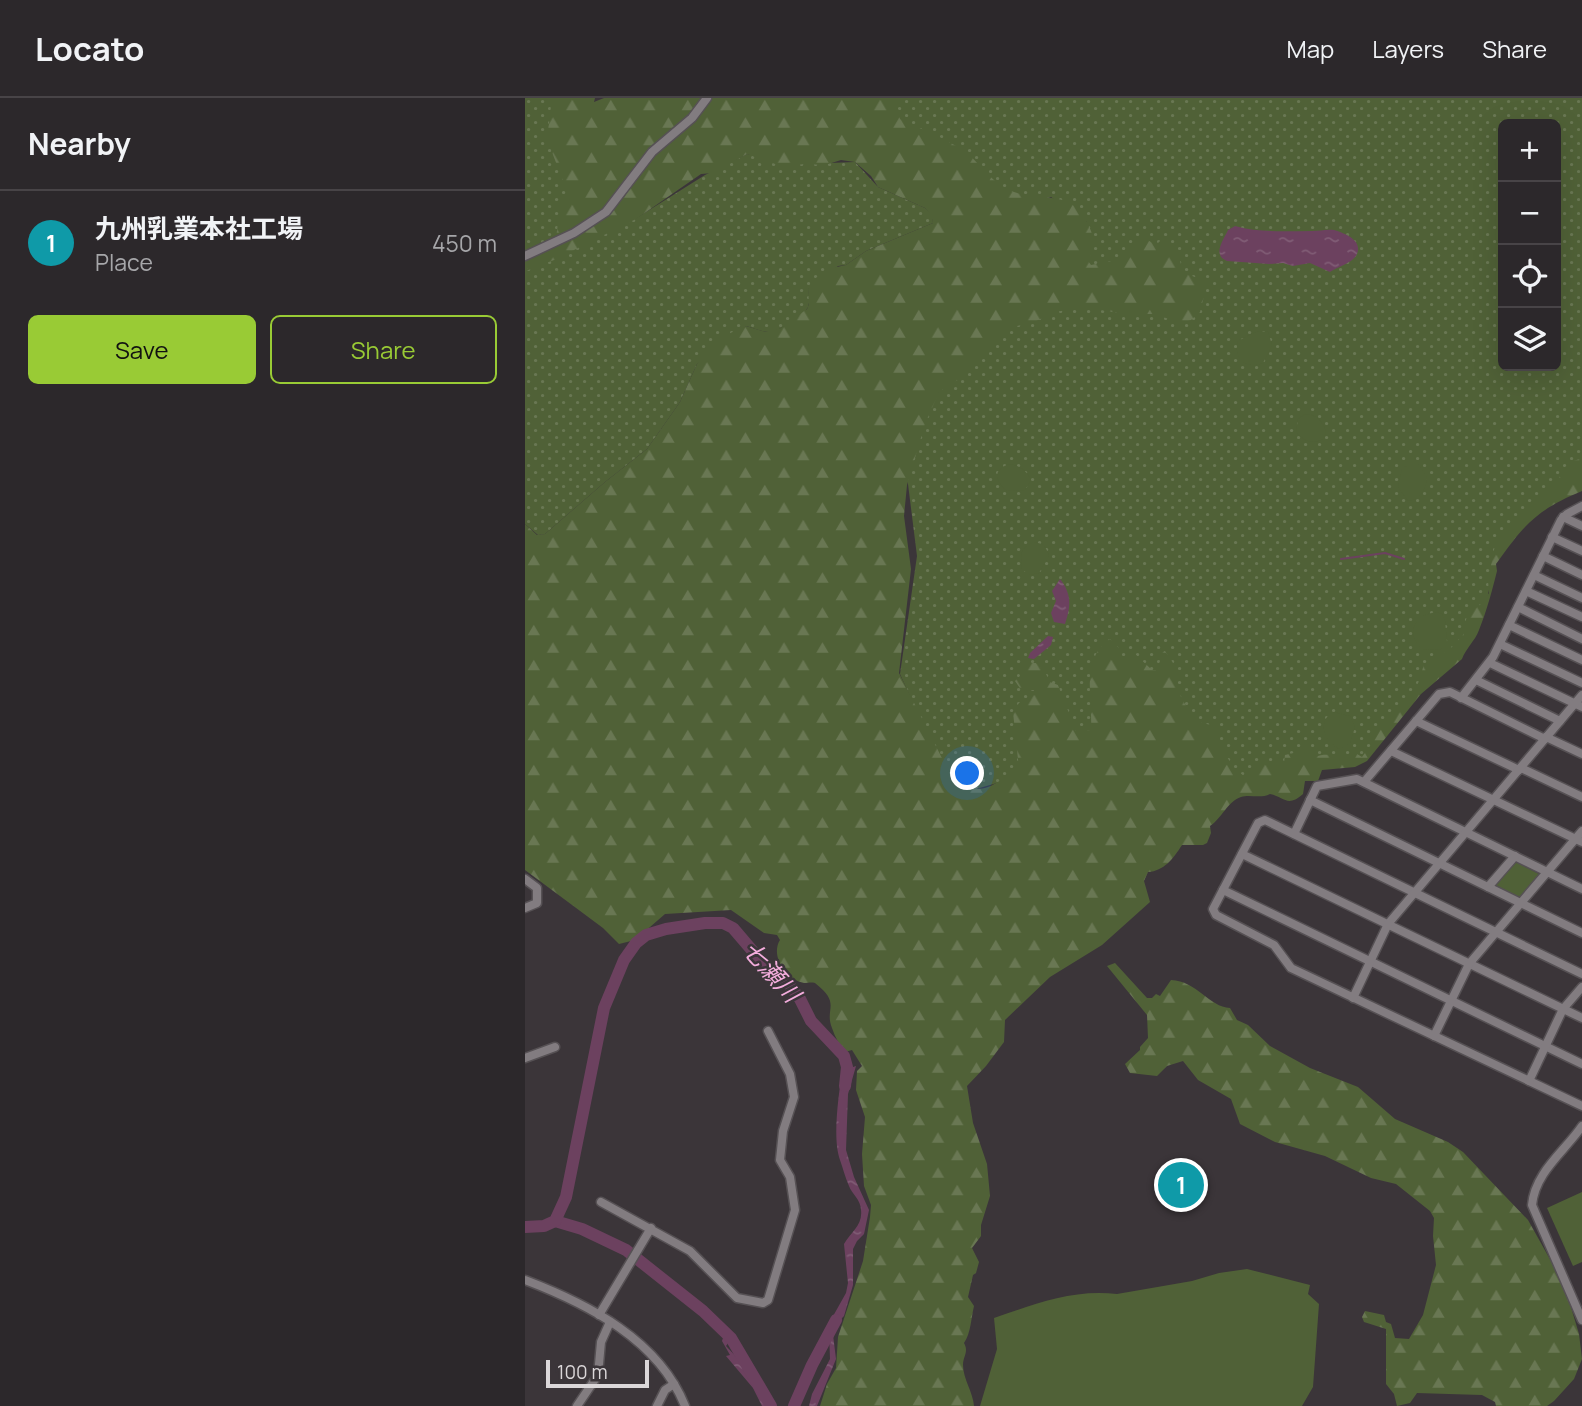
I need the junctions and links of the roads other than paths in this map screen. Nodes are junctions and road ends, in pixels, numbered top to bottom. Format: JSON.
{"nodes":[{"id":1,"x":707,"y":98,"type":"edge"},
{"id":2,"x":525,"y":256,"type":"edge"},
{"id":3,"x":1582,"y":506,"type":"edge"},
{"id":4,"x":1563,"y":517,"type":"junction"},
{"id":5,"x":1582,"y":526,"type":"edge"},
{"id":6,"x":1552,"y":537,"type":"junction"},
{"id":7,"x":1582,"y":551,"type":"edge"},
{"id":8,"x":1543,"y":556,"type":"junction"},
{"id":9,"x":1534,"y":575,"type":"junction"},
{"id":10,"x":1582,"y":575,"type":"edge"},
{"id":11,"x":1526,"y":591,"type":"junction"},
{"id":12,"x":1582,"y":598,"type":"edge"},
{"id":13,"x":1518,"y":607,"type":"junction"},
{"id":14,"x":1582,"y":617,"type":"edge"},
{"id":15,"x":1509,"y":625,"type":"junction"},
{"id":16,"x":1582,"y":639,"type":"edge"},
{"id":17,"x":1500,"y":643,"type":"junction"},
{"id":18,"x":1582,"y":660,"type":"edge"},
{"id":19,"x":1490,"y":663,"type":"junction"},
{"id":20,"x":1476,"y":680,"type":"junction"},
{"id":21,"x":1582,"y":683,"type":"edge"},
{"id":22,"x":1582,"y":695,"type":"edge"},
{"id":23,"x":1461,"y":698,"type":"junction"},
{"id":24,"x":1579,"y":705,"type":"edge"},
{"id":25,"x":1416,"y":721,"type":"junction"},
{"id":26,"x":1560,"y":721,"type":"junction"},
{"id":27,"x":1546,"y":738,"type":"junction"},
{"id":28,"x":1391,"y":751,"type":"junction"},
{"id":29,"x":1582,"y":754,"type":"edge"},
{"id":30,"x":1520,"y":769,"type":"junction"},
{"id":31,"x":1364,"y":782,"type":"junction"},
{"id":32,"x":1582,"y":797,"type":"edge"},
{"id":33,"x":1310,"y":800,"type":"junction"},
{"id":34,"x":1494,"y":800,"type":"junction"},
{"id":35,"x":1582,"y":831,"type":"edge"},
{"id":36,"x":1466,"y":832,"type":"junction"},
{"id":37,"x":1294,"y":834,"type":"junction"},
{"id":38,"x":1579,"y":841,"type":"edge"},
{"id":39,"x":1242,"y":854,"type":"junction"},
{"id":40,"x":1515,"y":856,"type":"junction"},
{"id":41,"x":1440,"y":863,"type":"junction"},
{"id":42,"x":1548,"y":872,"type":"junction"},
{"id":43,"x":525,"y":880,"type":"edge"},
{"id":44,"x":1488,"y":887,"type":"junction"},
{"id":45,"x":1582,"y":889,"type":"edge"},
{"id":46,"x":1223,"y":890,"type":"junction"},
{"id":47,"x":1415,"y":893,"type":"junction"},
{"id":48,"x":1521,"y":903,"type":"junction"},
{"id":49,"x":525,"y":908,"type":"edge"},
{"id":50,"x":1388,"y":924,"type":"junction"},
{"id":51,"x":1496,"y":933,"type":"junction"},
{"id":52,"x":1582,"y":933,"type":"edge"},
{"id":53,"x":1370,"y":961,"type":"junction"},
{"id":54,"x":1469,"y":964,"type":"junction"},
{"id":55,"x":1582,"y":974,"type":"edge"},
{"id":56,"x":1582,"y":987,"type":"edge"},
{"id":57,"x":1353,"y":998,"type":"junction"},
{"id":58,"x":1451,"y":1001,"type":"junction"},
{"id":59,"x":1563,"y":1009,"type":"junction"},
{"id":60,"x":1582,"y":1018,"type":"edge"},
{"id":61,"x":768,"y":1031,"type":"dead end"},
{"id":62,"x":1434,"y":1036,"type":"junction"},
{"id":63,"x":1545,"y":1046,"type":"junction"},
{"id":64,"x":555,"y":1047,"type":"dead end"},
{"id":65,"x":525,"y":1058,"type":"edge"},
{"id":66,"x":1582,"y":1064,"type":"edge"},
{"id":67,"x":1528,"y":1081,"type":"junction"},
{"id":68,"x":1582,"y":1107,"type":"edge"},
{"id":69,"x":1582,"y":1125,"type":"edge"},
{"id":70,"x":601,"y":1202,"type":"dead end"},
{"id":71,"x":651,"y":1228,"type":"junction"},
{"id":72,"x":525,"y":1280,"type":"edge"},
{"id":73,"x":599,"y":1315,"type":"junction"},
{"id":74,"x":1582,"y":1320,"type":"edge"},
{"id":75,"x":610,"y":1322,"type":"junction"},
{"id":76,"x":674,"y":1384,"type":"junction"},
{"id":77,"x":577,"y":1406,"type":"edge"},
{"id":78,"x":657,"y":1406,"type":"edge"},
{"id":79,"x":685,"y":1406,"type":"edge"}],
"edges":[{"from":1,"to":2,"type":"street"},
{"from":3,"to":4,"type":"street"},
{"from":4,"to":5,"type":"street"},
{"from":4,"to":6,"type":"street"},
{"from":6,"to":7,"type":"street"},
{"from":6,"to":8,"type":"street"},
{"from":8,"to":9,"type":"street"},
{"from":8,"to":10,"type":"street"},
{"from":9,"to":11,"type":"street"},
{"from":9,"to":12,"type":"street"},
{"from":11,"to":13,"type":"street"},
{"from":11,"to":14,"type":"street"},
{"from":13,"to":15,"type":"street"},
{"from":13,"to":16,"type":"street"},
{"from":15,"to":17,"type":"street"},
{"from":15,"to":18,"type":"street"},
{"from":17,"to":19,"type":"street"},
{"from":17,"to":21,"type":"street"},
{"from":19,"to":20,"type":"street"},
{"from":19,"to":24,"type":"street"},
{"from":20,"to":23,"type":"street"},
{"from":20,"to":26,"type":"street"},
{"from":22,"to":24,"type":"street"},
{"from":23,"to":25,"type":"street"},
{"from":23,"to":27,"type":"street"},
{"from":24,"to":26,"type":"street"},
{"from":25,"to":28,"type":"street"},
{"from":25,"to":30,"type":"street"},
{"from":26,"to":27,"type":"street"},
{"from":27,"to":29,"type":"street"},
{"from":27,"to":30,"type":"street"},
{"from":28,"to":31,"type":"street"},
{"from":28,"to":34,"type":"street"},
{"from":30,"to":32,"type":"street"},
{"from":30,"to":34,"type":"street"},
{"from":31,"to":33,"type":"street"},
{"from":31,"to":36,"type":"street"},
{"from":33,"to":37,"type":"street"},
{"from":33,"to":41,"type":"street"},
{"from":34,"to":36,"type":"street"},
{"from":34,"to":38,"type":"street"},
{"from":35,"to":38,"type":"street"},
{"from":36,"to":40,"type":"street"},
{"from":36,"to":41,"type":"street"},
{"from":37,"to":39,"type":"street"},
{"from":37,"to":47,"type":"street"},
{"from":38,"to":42,"type":"street"},
{"from":39,"to":46,"type":"street"},
{"from":39,"to":50,"type":"street"},
{"from":40,"to":42,"type":"street"},
{"from":40,"to":44,"type":"street"},
{"from":41,"to":44,"type":"street"},
{"from":41,"to":47,"type":"street"},
{"from":42,"to":45,"type":"street"},
{"from":42,"to":48,"type":"street"},
{"from":43,"to":49,"type":"street"},
{"from":44,"to":48,"type":"street"},
{"from":46,"to":53,"type":"street"},
{"from":46,"to":57,"type":"street"},
{"from":47,"to":50,"type":"street"},
{"from":47,"to":51,"type":"street"},
{"from":48,"to":51,"type":"street"},
{"from":48,"to":52,"type":"street"},
{"from":50,"to":53,"type":"street"},
{"from":50,"to":54,"type":"street"},
{"from":51,"to":54,"type":"street"},
{"from":51,"to":55,"type":"street"},
{"from":53,"to":57,"type":"street"},
{"from":53,"to":58,"type":"street"},
{"from":54,"to":58,"type":"street"},
{"from":54,"to":59,"type":"street"},
{"from":56,"to":59,"type":"street"},
{"from":57,"to":62,"type":"street"},
{"from":58,"to":62,"type":"street"},
{"from":58,"to":63,"type":"street"},
{"from":59,"to":60,"type":"street"},
{"from":59,"to":63,"type":"street"},
{"from":61,"to":71,"type":"street"},
{"from":62,"to":67,"type":"street"},
{"from":63,"to":66,"type":"street"},
{"from":63,"to":67,"type":"street"},
{"from":64,"to":65,"type":"street"},
{"from":67,"to":68,"type":"street"},
{"from":69,"to":74,"type":"street"},
{"from":70,"to":71,"type":"street"},
{"from":71,"to":73,"type":"street"},
{"from":72,"to":73,"type":"street"},
{"from":73,"to":75,"type":"street"},
{"from":75,"to":76,"type":"street"},
{"from":75,"to":77,"type":"street"},
{"from":76,"to":78,"type":"street"},
{"from":76,"to":79,"type":"street"}]}
